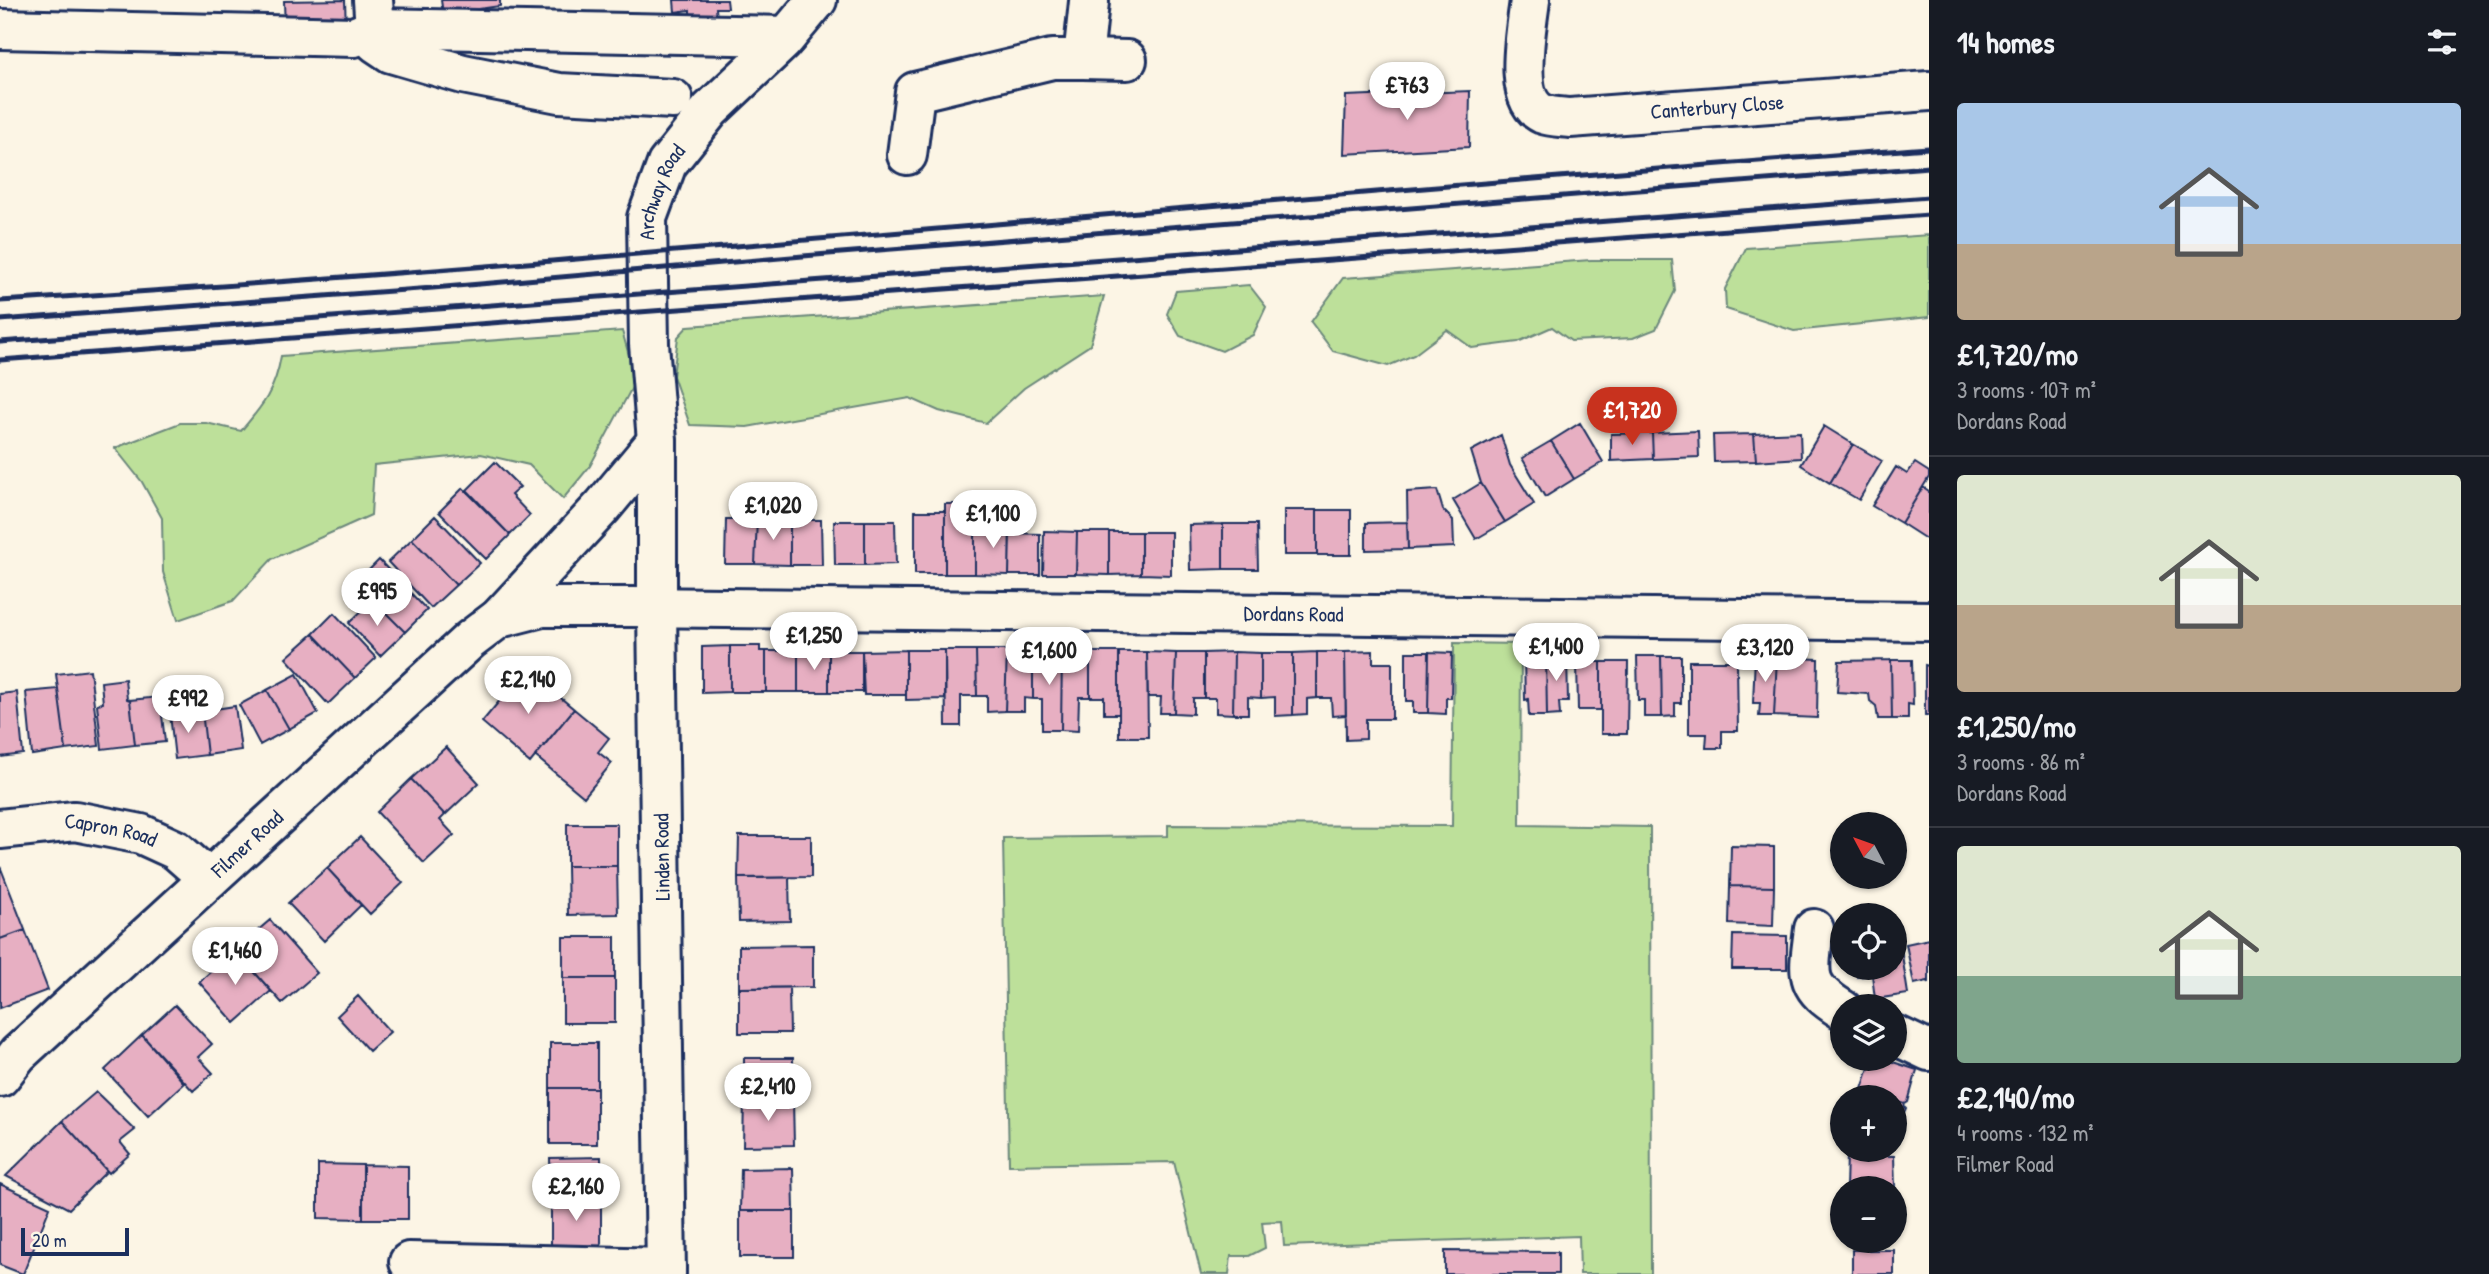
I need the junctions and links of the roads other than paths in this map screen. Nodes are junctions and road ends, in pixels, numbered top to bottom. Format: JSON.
{"nodes":[{"id":1,"x":817,"y":0,"type":"edge"},
{"id":2,"x":1530,"y":0,"type":"edge"},
{"id":3,"x":1089,"y":2,"type":"dead end"},
{"id":4,"x":374,"y":24,"type":"edge"},
{"id":5,"x":0,"y":29,"type":"edge"},
{"id":6,"x":788,"y":36,"type":"junction"},
{"id":7,"x":1083,"y":59,"type":"junction"},
{"id":8,"x":1127,"y":60,"type":"dead end"},
{"id":9,"x":1929,"y":91,"type":"edge"},
{"id":10,"x":673,"y":99,"type":"dead end"},
{"id":11,"x":906,"y":155,"type":"dead end"},
{"id":12,"x":657,"y":441,"type":"junction"},
{"id":13,"x":657,"y":608,"type":"junction"},
{"id":14,"x":499,"y":618,"type":"junction"},
{"id":15,"x":1929,"y":621,"type":"edge"},
{"id":16,"x":0,"y":829,"type":"edge"},
{"id":17,"x":209,"y":879,"type":"junction"},
{"id":18,"x":1814,"y":929,"type":"dead end"},
{"id":19,"x":1830,"y":1002,"type":"edge"},
{"id":20,"x":1907,"y":1041,"type":"edge"},
{"id":21,"x":1929,"y":1051,"type":"edge"},
{"id":22,"x":0,"y":1077,"type":"edge"},
{"id":23,"x":409,"y":1262,"type":"dead end"},
{"id":24,"x":666,"y":1271,"type":"edge"}],
"edges":[{"from":1,"to":6,"type":"street","name":"Archway Road"},
{"from":2,"to":9,"type":"street","name":"Canterbury Close"},
{"from":3,"to":7,"type":"street"},
{"from":4,"to":5,"type":"street"},
{"from":4,"to":6,"type":"street"},
{"from":4,"to":10,"type":"street"},
{"from":6,"to":12,"type":"street","name":"Archway Road"},
{"from":7,"to":8,"type":"street"},
{"from":7,"to":11,"type":"street"},
{"from":12,"to":13,"type":"street","name":"Linden Road"},
{"from":12,"to":14,"type":"street","name":"Filmer Road"},
{"from":13,"to":14,"type":"street","name":"Filmer Road"},
{"from":13,"to":15,"type":"street","name":"Dordans Road"},
{"from":13,"to":24,"type":"street","name":"Linden Road"},
{"from":14,"to":17,"type":"street","name":"Filmer Road"},
{"from":16,"to":17,"type":"street","name":"Capron Road"},
{"from":17,"to":22,"type":"street","name":"Filmer Road"},
{"from":18,"to":19,"type":"street"},
{"from":20,"to":21,"type":"street"},
{"from":23,"to":24,"type":"street"}]}
